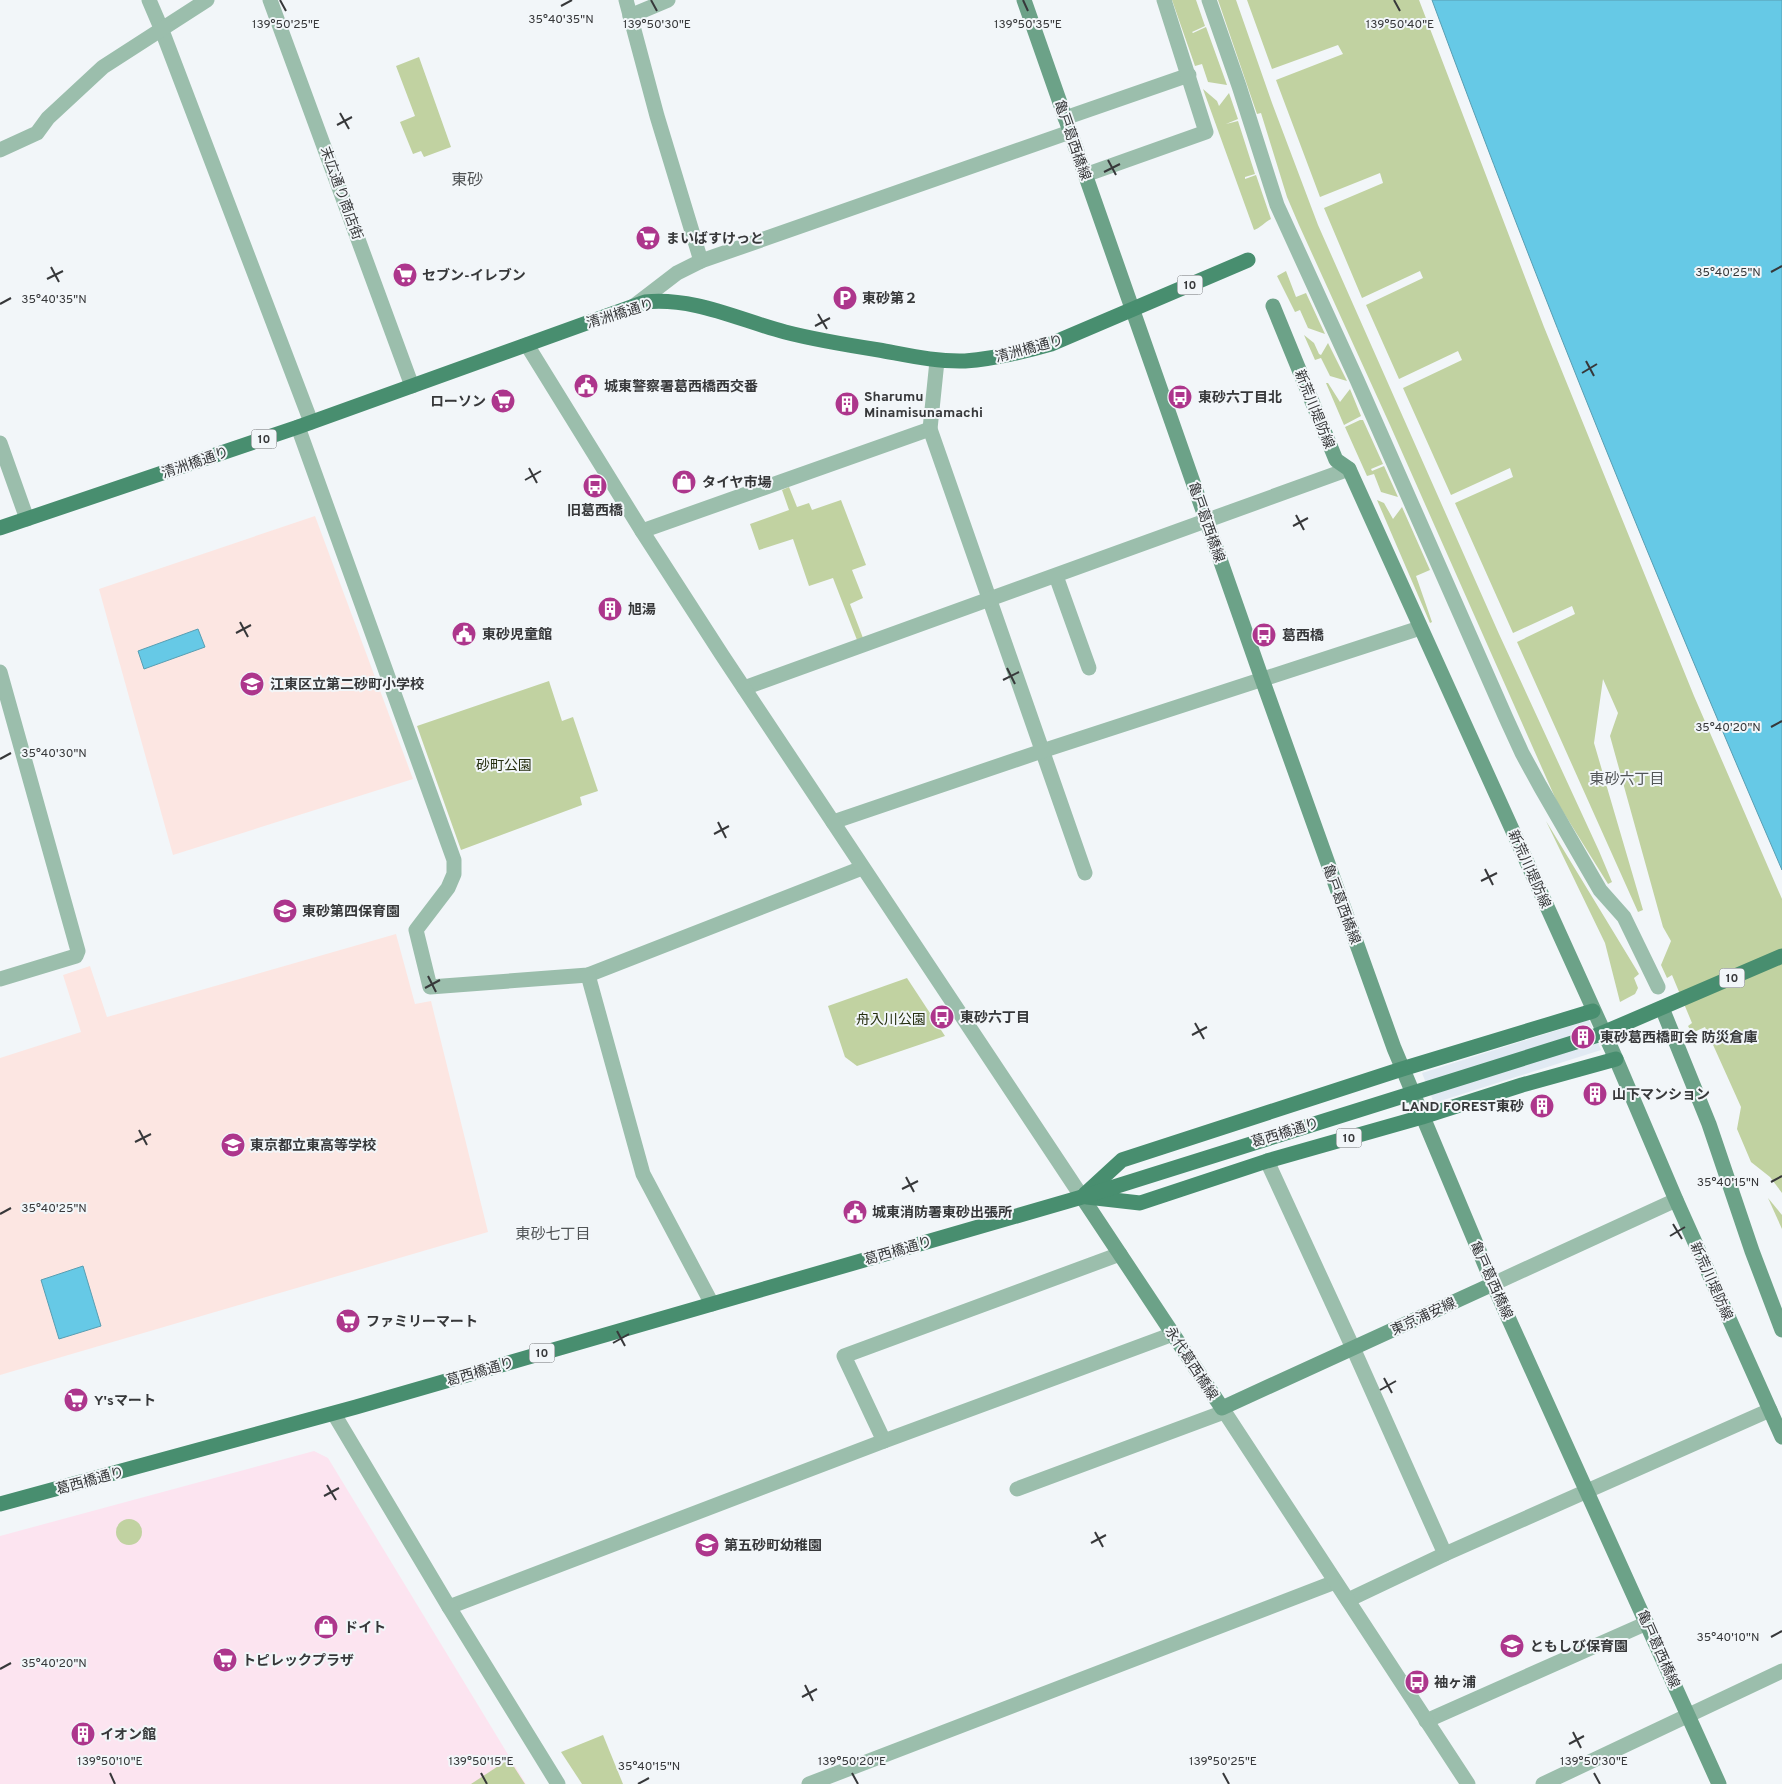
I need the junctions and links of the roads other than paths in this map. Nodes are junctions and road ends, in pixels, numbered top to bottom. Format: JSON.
{"nodes":[{"id":1,"x":149,"y":0,"type":"edge"},
{"id":2,"x":207,"y":0,"type":"edge"},
{"id":3,"x":270,"y":0,"type":"edge"},
{"id":4,"x":626,"y":0,"type":"edge"},
{"id":5,"x":668,"y":0,"type":"edge"},
{"id":6,"x":1024,"y":0,"type":"edge"},
{"id":7,"x":1164,"y":0,"type":"edge"},
{"id":8,"x":1209,"y":0,"type":"edge"},
{"id":9,"x":630,"y":16,"type":"junction"},
{"id":10,"x":161,"y":28,"type":"junction"},
{"id":11,"x":1188,"y":75,"type":"junction"},
{"id":12,"x":1065,"y":118,"type":"junction"},
{"id":13,"x":1070,"y":132,"type":"junction"},
{"id":14,"x":0,"y":150,"type":"edge"},
{"id":15,"x":1085,"y":176,"type":"junction"},
{"id":16,"x":1248,"y":260,"type":"dead end"},
{"id":17,"x":701,"y":261,"type":"junction"},
{"id":18,"x":1273,"y":306,"type":"dead end"},
{"id":19,"x":633,"y":307,"type":"junction"},
{"id":20,"x":1132,"y":310,"type":"junction"},
{"id":21,"x":527,"y":345,"type":"junction"},
{"id":22,"x":937,"y":361,"type":"junction"},
{"id":23,"x":412,"y":386,"type":"junction"},
{"id":24,"x":304,"y":425,"type":"junction"},
{"id":25,"x":930,"y":429,"type":"junction"},
{"id":26,"x":0,"y":444,"type":"edge"},
{"id":27,"x":1349,"y":469,"type":"junction"},
{"id":28,"x":26,"y":519,"type":"junction"},
{"id":29,"x":1207,"y":521,"type":"junction"},
{"id":30,"x":0,"y":528,"type":"edge"},
{"id":31,"x":642,"y":531,"type":"junction"},
{"id":32,"x":1056,"y":576,"type":"junction"},
{"id":33,"x":990,"y":600,"type":"junction"},
{"id":34,"x":1420,"y":628,"type":"junction"},
{"id":35,"x":1089,"y":668,"type":"dead end"},
{"id":36,"x":0,"y":672,"type":"edge"},
{"id":37,"x":1262,"y":679,"type":"junction"},
{"id":38,"x":744,"y":688,"type":"junction"},
{"id":39,"x":1042,"y":751,"type":"junction"},
{"id":40,"x":833,"y":822,"type":"junction"},
{"id":41,"x":862,"y":868,"type":"junction"},
{"id":42,"x":1085,"y":873,"type":"dead end"},
{"id":43,"x":1782,"y":956,"type":"edge"},
{"id":44,"x":588,"y":975,"type":"junction"},
{"id":45,"x":0,"y":979,"type":"edge"},
{"id":46,"x":1658,"y":987,"type":"dead end"},
{"id":47,"x":1662,"y":1008,"type":"junction"},
{"id":48,"x":1593,"y":1011,"type":"junction"},
{"id":49,"x":1616,"y":1059,"type":"junction"},
{"id":50,"x":1402,"y":1069,"type":"junction"},
{"id":51,"x":1422,"y":1117,"type":"junction"},
{"id":52,"x":1267,"y":1161,"type":"junction"},
{"id":53,"x":1082,"y":1197,"type":"junction"},
{"id":54,"x":1676,"y":1200,"type":"junction"},
{"id":55,"x":1120,"y":1254,"type":"junction"},
{"id":56,"x":1493,"y":1284,"type":"junction"},
{"id":57,"x":712,"y":1304,"type":"junction"},
{"id":58,"x":1782,"y":1330,"type":"edge"},
{"id":59,"x":1173,"y":1334,"type":"junction"},
{"id":60,"x":1353,"y":1348,"type":"junction"},
{"id":61,"x":1223,"y":1410,"type":"junction"},
{"id":62,"x":1770,"y":1410,"type":"junction"},
{"id":63,"x":334,"y":1414,"type":"junction"},
{"id":64,"x":1782,"y":1437,"type":"edge"},
{"id":65,"x":884,"y":1441,"type":"junction"},
{"id":66,"x":1017,"y":1490,"type":"dead end"},
{"id":67,"x":1588,"y":1492,"type":"junction"},
{"id":68,"x":0,"y":1504,"type":"edge"},
{"id":69,"x":1445,"y":1554,"type":"junction"},
{"id":70,"x":1335,"y":1582,"type":"junction"},
{"id":71,"x":1348,"y":1600,"type":"junction"},
{"id":72,"x":449,"y":1607,"type":"junction"},
{"id":73,"x":1647,"y":1623,"type":"junction"},
{"id":74,"x":1782,"y":1671,"type":"edge"},
{"id":75,"x":1688,"y":1715,"type":"junction"},
{"id":76,"x":1426,"y":1721,"type":"junction"},
{"id":77,"x":558,"y":1784,"type":"edge"},
{"id":78,"x":809,"y":1784,"type":"edge"},
{"id":79,"x":1468,"y":1784,"type":"edge"},
{"id":80,"x":1543,"y":1784,"type":"edge"},
{"id":81,"x":1720,"y":1784,"type":"edge"}],
"edges":[{"from":1,"to":10,"type":"street"},
{"from":2,"to":10,"type":"street"},
{"from":3,"to":23,"type":"street","name":"末広通り商店街"},
{"from":4,"to":9,"type":"street"},
{"from":5,"to":9,"type":"street"},
{"from":6,"to":12,"type":"main road","name":"亀戸葛西橋線"},
{"from":7,"to":11,"type":"street"},
{"from":8,"to":46,"type":"street"},
{"from":9,"to":17,"type":"street"},
{"from":10,"to":14,"type":"street"},
{"from":10,"to":24,"type":"street"},
{"from":11,"to":12,"type":"street"},
{"from":11,"to":15,"type":"street"},
{"from":12,"to":13,"type":"main road","name":"亀戸葛西橋線"},
{"from":13,"to":15,"type":"main road","name":"亀戸葛西橋線"},
{"from":13,"to":17,"type":"street"},
{"from":15,"to":20,"type":"main road","name":"亀戸葛西橋線"},
{"from":16,"to":20,"type":"main road","name":"清洲橋通り","number":"10"},
{"from":17,"to":19,"type":"street"},
{"from":18,"to":27,"type":"main road","name":"新荒川堤防線"},
{"from":19,"to":21,"type":"main road","name":"清洲橋通り","number":"10"},
{"from":19,"to":22,"type":"main road","name":"清洲橋通り","number":"10"},
{"from":20,"to":22,"type":"main road","name":"清洲橋通り","number":"10"},
{"from":20,"to":29,"type":"main road","name":"亀戸葛西橋線"},
{"from":21,"to":23,"type":"main road","name":"清洲橋通り","number":"10"},
{"from":21,"to":31,"type":"street"},
{"from":22,"to":25,"type":"street"},
{"from":23,"to":24,"type":"main road","name":"清洲橋通り","number":"10"},
{"from":24,"to":28,"type":"main road","name":"清洲橋通り","number":"10"},
{"from":24,"to":44,"type":"street"},
{"from":25,"to":31,"type":"street"},
{"from":25,"to":33,"type":"street"},
{"from":26,"to":28,"type":"street"},
{"from":27,"to":29,"type":"street"},
{"from":27,"to":34,"type":"main road","name":"新荒川堤防線"},
{"from":28,"to":30,"type":"main road","name":"清洲橋通り","number":"10"},
{"from":29,"to":32,"type":"street"},
{"from":29,"to":37,"type":"main road","name":"亀戸葛西橋線"},
{"from":31,"to":38,"type":"street"},
{"from":32,"to":33,"type":"street"},
{"from":32,"to":35,"type":"street"},
{"from":33,"to":38,"type":"street"},
{"from":33,"to":39,"type":"street"},
{"from":34,"to":37,"type":"street"},
{"from":34,"to":48,"type":"main road","name":"新荒川堤防線"},
{"from":36,"to":45,"type":"street"},
{"from":37,"to":39,"type":"street"},
{"from":37,"to":50,"type":"main road","name":"亀戸葛西橋線"},
{"from":38,"to":40,"type":"street"},
{"from":39,"to":40,"type":"street"},
{"from":39,"to":42,"type":"street"},
{"from":40,"to":41,"type":"street"},
{"from":41,"to":44,"type":"street"},
{"from":41,"to":53,"type":"street"},
{"from":43,"to":47,"type":"main road","name":"葛西橋通り","number":"10"},
{"from":44,"to":57,"type":"street"},
{"from":47,"to":53,"type":"main road","name":"葛西橋通り","number":"10"},
{"from":47,"to":58,"type":"main road"},
{"from":48,"to":49,"type":"main road","name":"新荒川堤防線"},
{"from":48,"to":50,"type":"main road","number":"10"},
{"from":49,"to":51,"type":"main road","number":"10"},
{"from":49,"to":54,"type":"main road","name":"新荒川堤防線"},
{"from":50,"to":51,"type":"main road","name":"亀戸葛西橋線"},
{"from":50,"to":53,"type":"main road","number":"10"},
{"from":51,"to":52,"type":"main road","number":"10"},
{"from":51,"to":56,"type":"main road","name":"亀戸葛西橋線"},
{"from":52,"to":53,"type":"main road","number":"10"},
{"from":52,"to":60,"type":"street"},
{"from":53,"to":55,"type":"main road","name":"永代葛西橋線"},
{"from":53,"to":57,"type":"main road","name":"葛西橋通り","number":"10"},
{"from":54,"to":56,"type":"street"},
{"from":54,"to":62,"type":"main road","name":"新荒川堤防線"},
{"from":55,"to":59,"type":"main road","name":"永代葛西橋線"},
{"from":55,"to":65,"type":"street"},
{"from":56,"to":60,"type":"main road","name":"東京浦安線"},
{"from":56,"to":67,"type":"main road","name":"亀戸葛西橋線"},
{"from":57,"to":63,"type":"main road","name":"葛西橋通り","number":"10"},
{"from":59,"to":61,"type":"main road","name":"永代葛西橋線"},
{"from":59,"to":65,"type":"street"},
{"from":60,"to":61,"type":"main road","name":"永代葛西橋線"},
{"from":60,"to":69,"type":"street"},
{"from":61,"to":66,"type":"street"},
{"from":61,"to":70,"type":"street"},
{"from":62,"to":64,"type":"main road","name":"新荒川堤防線"},
{"from":62,"to":67,"type":"street"},
{"from":63,"to":68,"type":"main road","name":"葛西橋通り","number":"10"},
{"from":63,"to":72,"type":"street"},
{"from":65,"to":72,"type":"street"},
{"from":67,"to":69,"type":"street"},
{"from":67,"to":73,"type":"main road","name":"亀戸葛西橋線"},
{"from":69,"to":71,"type":"street"},
{"from":70,"to":71,"type":"street"},
{"from":70,"to":78,"type":"street"},
{"from":71,"to":76,"type":"street"},
{"from":72,"to":77,"type":"street"},
{"from":73,"to":75,"type":"main road","name":"亀戸葛西橋線"},
{"from":73,"to":76,"type":"street"},
{"from":74,"to":75,"type":"street"},
{"from":75,"to":80,"type":"street"},
{"from":75,"to":81,"type":"main road","name":"亀戸葛西橋線"},
{"from":76,"to":79,"type":"street"}]}
